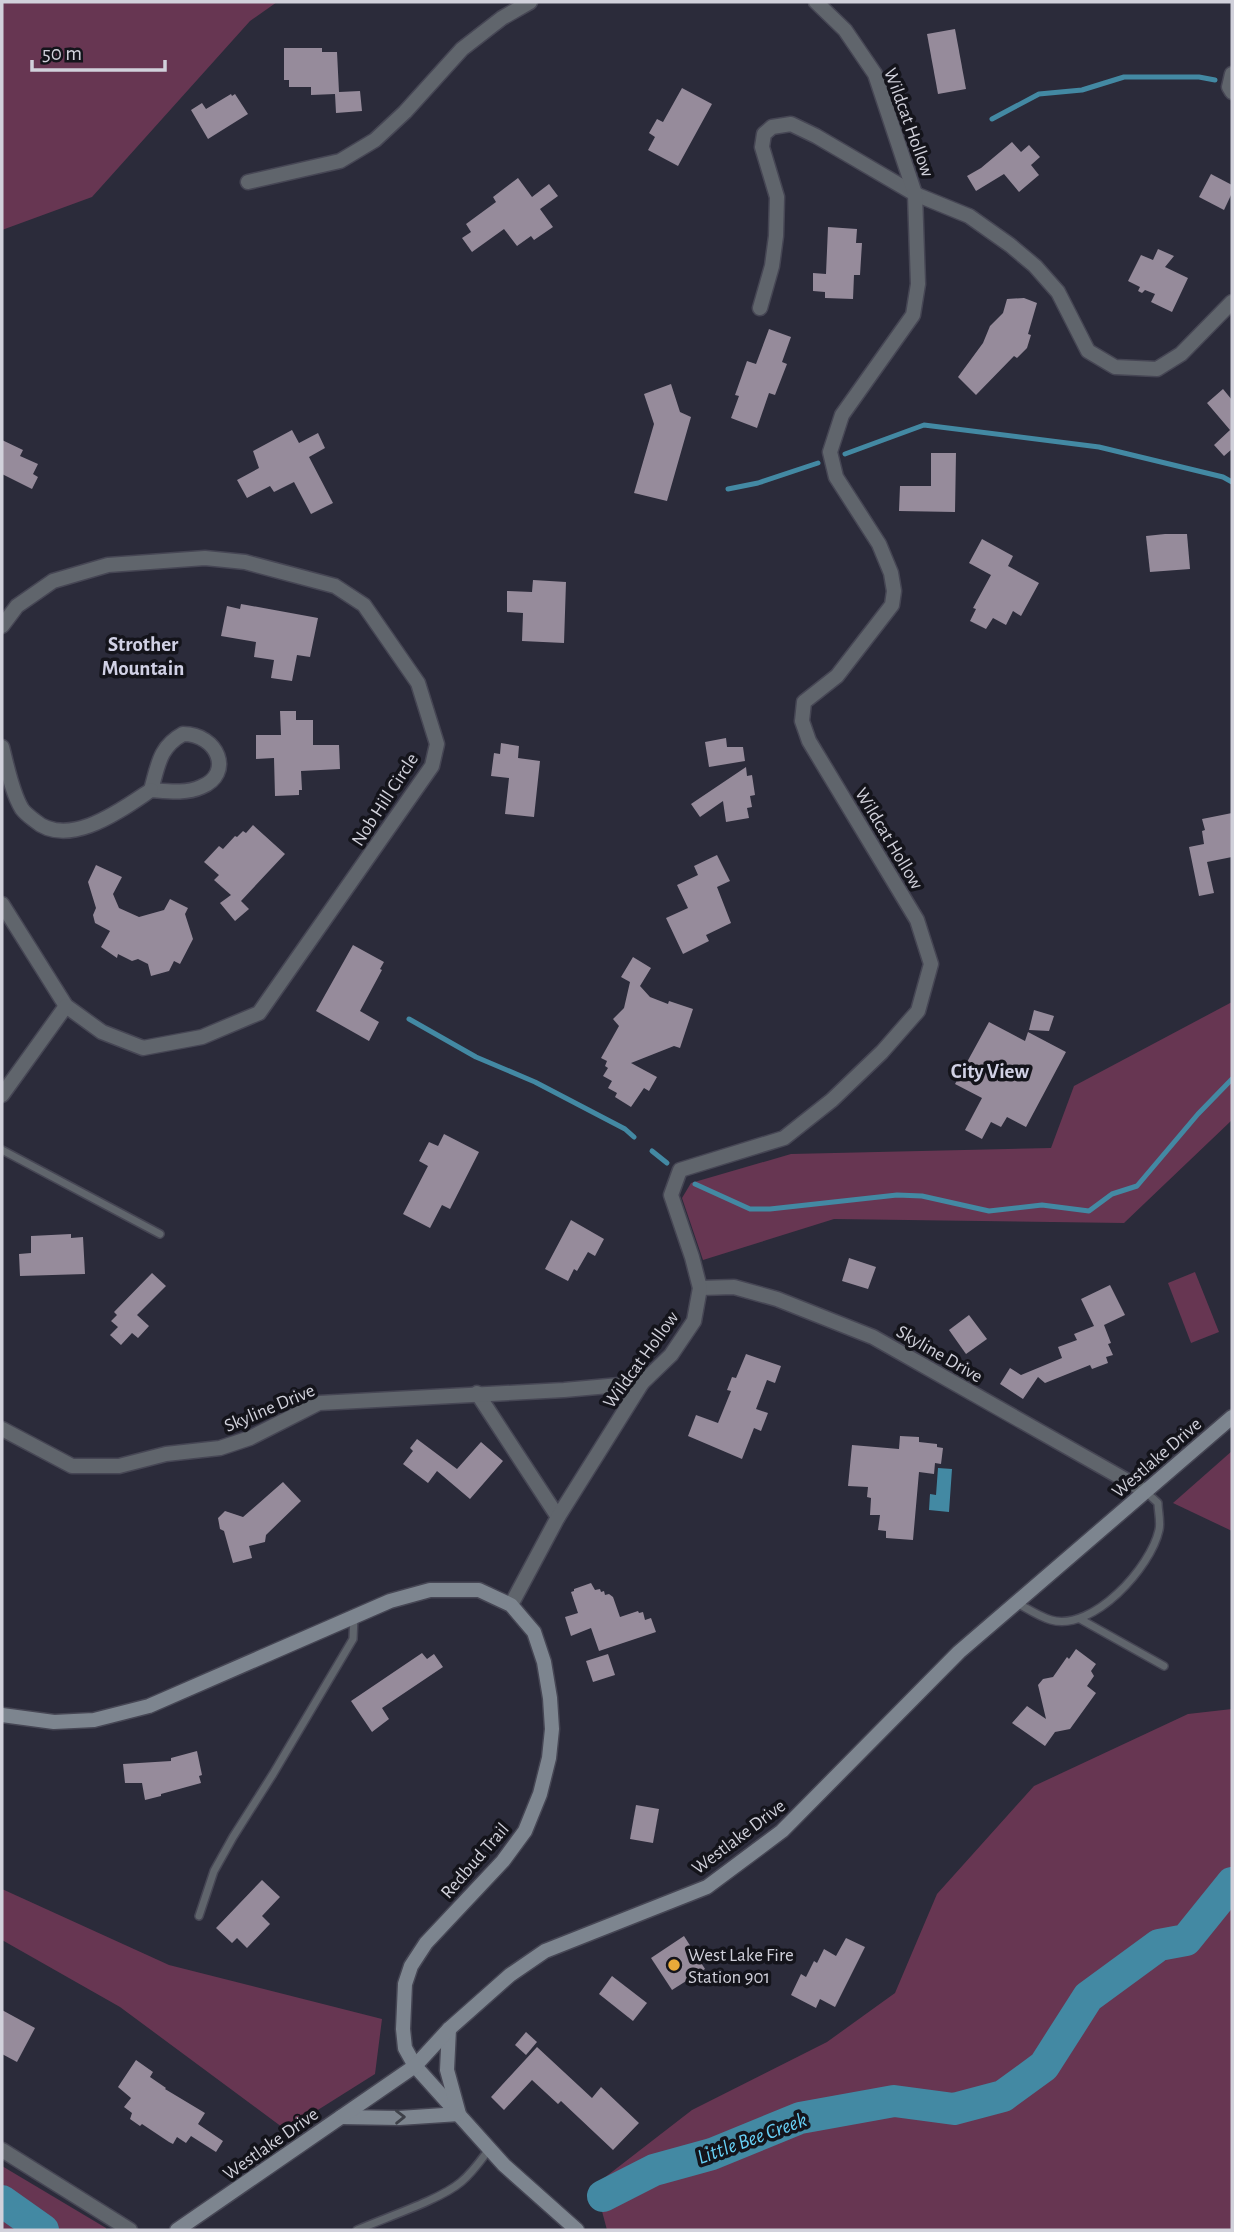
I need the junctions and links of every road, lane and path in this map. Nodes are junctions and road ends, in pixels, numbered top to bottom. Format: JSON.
{"nodes":[{"id":1,"x":530,"y":2,"type":"edge"},
{"id":2,"x":816,"y":2,"type":"edge"},
{"id":3,"x":1232,"y":74,"type":"edge"},
{"id":4,"x":1232,"y":92,"type":"edge"},
{"id":5,"x":248,"y":182,"type":"dead end"},
{"id":6,"x":915,"y":194,"type":"junction"},
{"id":7,"x":1232,"y":302,"type":"edge"},
{"id":8,"x":760,"y":308,"type":"dead end"},
{"id":9,"x":2,"y":625,"type":"edge"},
{"id":10,"x":2,"y":747,"type":"edge"},
{"id":11,"x":151,"y":790,"type":"junction"},
{"id":12,"x":2,"y":904,"type":"edge"},
{"id":13,"x":66,"y":1006,"type":"junction"},
{"id":14,"x":2,"y":1095,"type":"edge"},
{"id":15,"x":2,"y":1150,"type":"edge"},
{"id":16,"x":160,"y":1234,"type":"dead end"},
{"id":17,"x":700,"y":1288,"type":"junction"},
{"id":18,"x":642,"y":1382,"type":"junction"},
{"id":19,"x":477,"y":1394,"type":"junction"},
{"id":20,"x":1232,"y":1417,"type":"edge"},
{"id":21,"x":2,"y":1429,"type":"edge"},
{"id":22,"x":1145,"y":1492,"type":"junction"},
{"id":23,"x":558,"y":1517,"type":"junction"},
{"id":24,"x":1016,"y":1603,"type":"junction"},
{"id":25,"x":511,"y":1605,"type":"junction"},
{"id":26,"x":355,"y":1616,"type":"junction"},
{"id":27,"x":1080,"y":1619,"type":"junction"},
{"id":28,"x":1164,"y":1666,"type":"dead end"},
{"id":29,"x":2,"y":1715,"type":"edge"},
{"id":30,"x":199,"y":1916,"type":"dead end"},
{"id":31,"x":449,"y":2029,"type":"junction"},
{"id":32,"x":415,"y":2066,"type":"junction"},
{"id":33,"x":459,"y":2114,"type":"junction"},
{"id":34,"x":341,"y":2117,"type":"junction"},
{"id":35,"x":490,"y":2148,"type":"junction"},
{"id":36,"x":2,"y":2150,"type":"edge"},
{"id":37,"x":130,"y":2230,"type":"edge"},
{"id":38,"x":177,"y":2230,"type":"edge"},
{"id":39,"x":356,"y":2230,"type":"edge"},
{"id":40,"x":577,"y":2230,"type":"edge"}],
"edges":[{"from":1,"to":5,"type":"street"},
{"from":2,"to":6,"type":"street","name":"Wildcat Hollow"},
{"from":3,"to":4,"type":"street"},
{"from":6,"to":7,"type":"street"},
{"from":6,"to":8,"type":"street"},
{"from":6,"to":17,"type":"street","name":"Wildcat Hollow"},
{"from":9,"to":13,"type":"street","name":"Nob Hill Circle"},
{"from":10,"to":11,"type":"street"},
{"from":11,"to":11,"type":"street"},
{"from":12,"to":13,"type":"street"},
{"from":13,"to":14,"type":"street"},
{"from":15,"to":16,"type":"lane"},
{"from":17,"to":18,"type":"street","name":"Wildcat Hollow"},
{"from":17,"to":22,"type":"street","name":"Skyline Drive"},
{"from":18,"to":19,"type":"street","name":"Skyline Drive"},
{"from":18,"to":23,"type":"street","name":"Wildcat Hollow"},
{"from":19,"to":21,"type":"street","name":"Skyline Drive"},
{"from":19,"to":23,"type":"street"},
{"from":20,"to":22,"type":"street","name":"Westlake Drive"},
{"from":22,"to":24,"type":"street","name":"Westlake Drive"},
{"from":22,"to":27,"type":"lane"},
{"from":23,"to":25,"type":"street","name":"Wildcat Hollow"},
{"from":24,"to":27,"type":"lane"},
{"from":24,"to":31,"type":"street","name":"Westlake Drive"},
{"from":25,"to":26,"type":"street","name":"Redbud Trail"},
{"from":25,"to":32,"type":"street","name":"Redbud Trail"},
{"from":26,"to":29,"type":"street","name":"Redbud Trail"},
{"from":26,"to":30,"type":"lane"},
{"from":27,"to":28,"type":"lane"},
{"from":31,"to":32,"type":"street","name":"Westlake Drive"},
{"from":31,"to":33,"type":"street"},
{"from":32,"to":33,"type":"street","name":"Redbud Trail"},
{"from":32,"to":34,"type":"street","name":"Westlake Drive"},
{"from":34,"to":33,"type":"street","one_way":true},
{"from":33,"to":35,"type":"street","name":"Redbud Trail"},
{"from":34,"to":38,"type":"street","name":"Westlake Drive"},
{"from":35,"to":39,"type":"lane"},
{"from":35,"to":40,"type":"street","name":"Redbud Trail"},
{"from":36,"to":37,"type":"street"}]}
